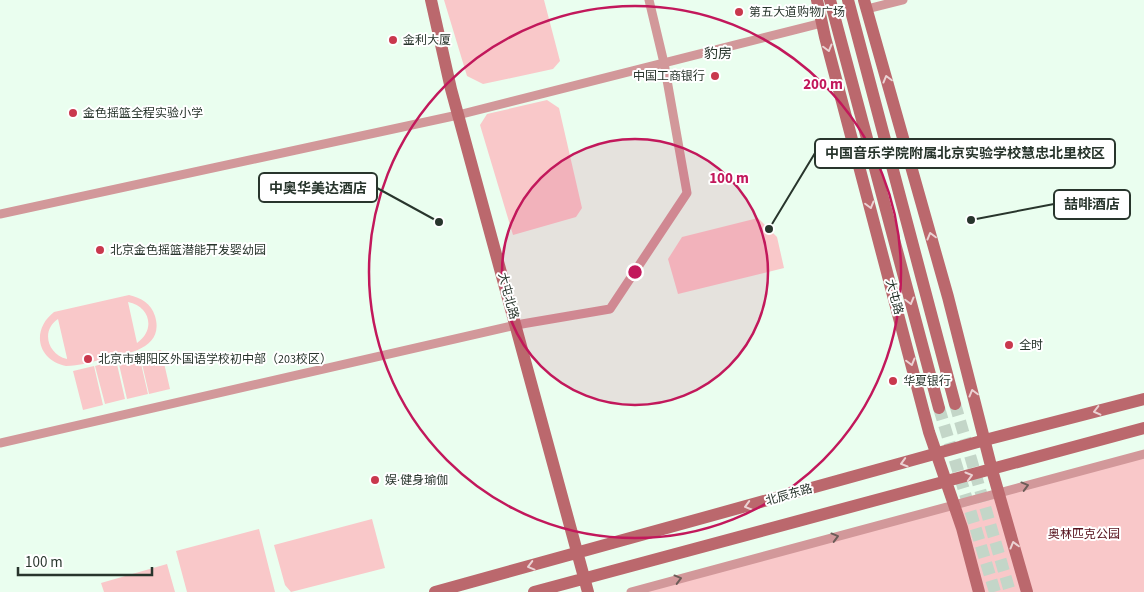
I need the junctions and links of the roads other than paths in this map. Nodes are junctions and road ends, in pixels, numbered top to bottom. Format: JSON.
{"nodes":[{"id":1,"x":431,"y":0,"type":"edge"},
{"id":2,"x":649,"y":0,"type":"edge"},
{"id":3,"x":817,"y":0,"type":"edge"},
{"id":4,"x":830,"y":0,"type":"edge"},
{"id":5,"x":848,"y":0,"type":"edge"},
{"id":6,"x":903,"y":0,"type":"edge"},
{"id":7,"x":866,"y":5,"type":"edge"},
{"id":8,"x":822,"y":23,"type":"junction"},
{"id":9,"x":664,"y":63,"type":"junction"},
{"id":10,"x":458,"y":114,"type":"junction"},
{"id":11,"x":0,"y":214,"type":"edge"},
{"id":12,"x":516,"y":325,"type":"junction"},
{"id":13,"x":1144,"y":399,"type":"edge"},
{"id":14,"x":955,"y":404,"type":"tunnel mouth"},
{"id":15,"x":939,"y":408,"type":"tunnel mouth"},
{"id":16,"x":1144,"y":428,"type":"edge"},
{"id":17,"x":985,"y":440,"type":"junction"},
{"id":18,"x":0,"y":443,"type":"edge"},
{"id":19,"x":936,"y":454,"type":"junction"},
{"id":20,"x":1144,"y":454,"type":"edge"},
{"id":21,"x":992,"y":470,"type":"junction"},
{"id":22,"x":946,"y":483,"type":"junction"},
{"id":23,"x":1000,"y":492,"type":"junction"},
{"id":24,"x":954,"y":505,"type":"junction"},
{"id":25,"x":578,"y":554,"type":"junction"},
{"id":26,"x":584,"y":579,"type":"junction"},
{"id":27,"x":435,"y":592,"type":"edge"},
{"id":28,"x":534,"y":592,"type":"edge"},
{"id":29,"x":588,"y":592,"type":"edge"},
{"id":30,"x":631,"y":592,"type":"edge"},
{"id":31,"x":979,"y":592,"type":"edge"},
{"id":32,"x":1027,"y":592,"type":"edge"}],
"edges":[{"from":1,"to":10,"type":"main road","name":"大屯北路"},
{"from":2,"to":9,"type":"street"},
{"from":3,"to":8,"type":"main road","name":"大屯路"},
{"from":4,"to":15,"type":"main road","name":"大屯路","one_way":true},
{"from":5,"to":14,"type":"main road"},
{"from":6,"to":7,"type":"street"},
{"from":17,"to":7,"type":"main road","one_way":true},
{"from":8,"to":9,"type":"street"},
{"from":8,"to":19,"type":"main road","name":"大屯路","one_way":true},
{"from":9,"to":10,"type":"street"},
{"from":9,"to":12,"type":"street"},
{"from":10,"to":11,"type":"street"},
{"from":10,"to":12,"type":"main road","name":"大屯北路"},
{"from":12,"to":18,"type":"street"},
{"from":12,"to":25,"type":"main road","name":"大屯北路"},
{"from":13,"to":17,"type":"main road","name":"北辰东路","one_way":true},
{"from":16,"to":21,"type":"main road"},
{"from":17,"to":19,"type":"main road","name":"北辰东路"},
{"from":17,"to":21,"type":"main road"},
{"from":19,"to":22,"type":"main road","name":"大屯路"},
{"from":19,"to":25,"type":"main road","name":"北辰东路","one_way":true},
{"from":23,"to":20,"type":"street","one_way":true},
{"from":22,"to":21,"type":"main road","one_way":true},
{"from":21,"to":23,"type":"main road"},
{"from":22,"to":24,"type":"main road","name":"大屯路"},
{"from":22,"to":26,"type":"main road"},
{"from":23,"to":24,"type":"street"},
{"from":32,"to":23,"type":"main road","one_way":true},
{"from":30,"to":24,"type":"street","one_way":true},
{"from":24,"to":31,"type":"main road","name":"大屯路"},
{"from":25,"to":26,"type":"main road","name":"大屯北路"},
{"from":25,"to":27,"type":"main road","name":"北辰东路","one_way":true},
{"from":26,"to":28,"type":"main road"},
{"from":26,"to":29,"type":"main road","name":"大屯北路"}]}
